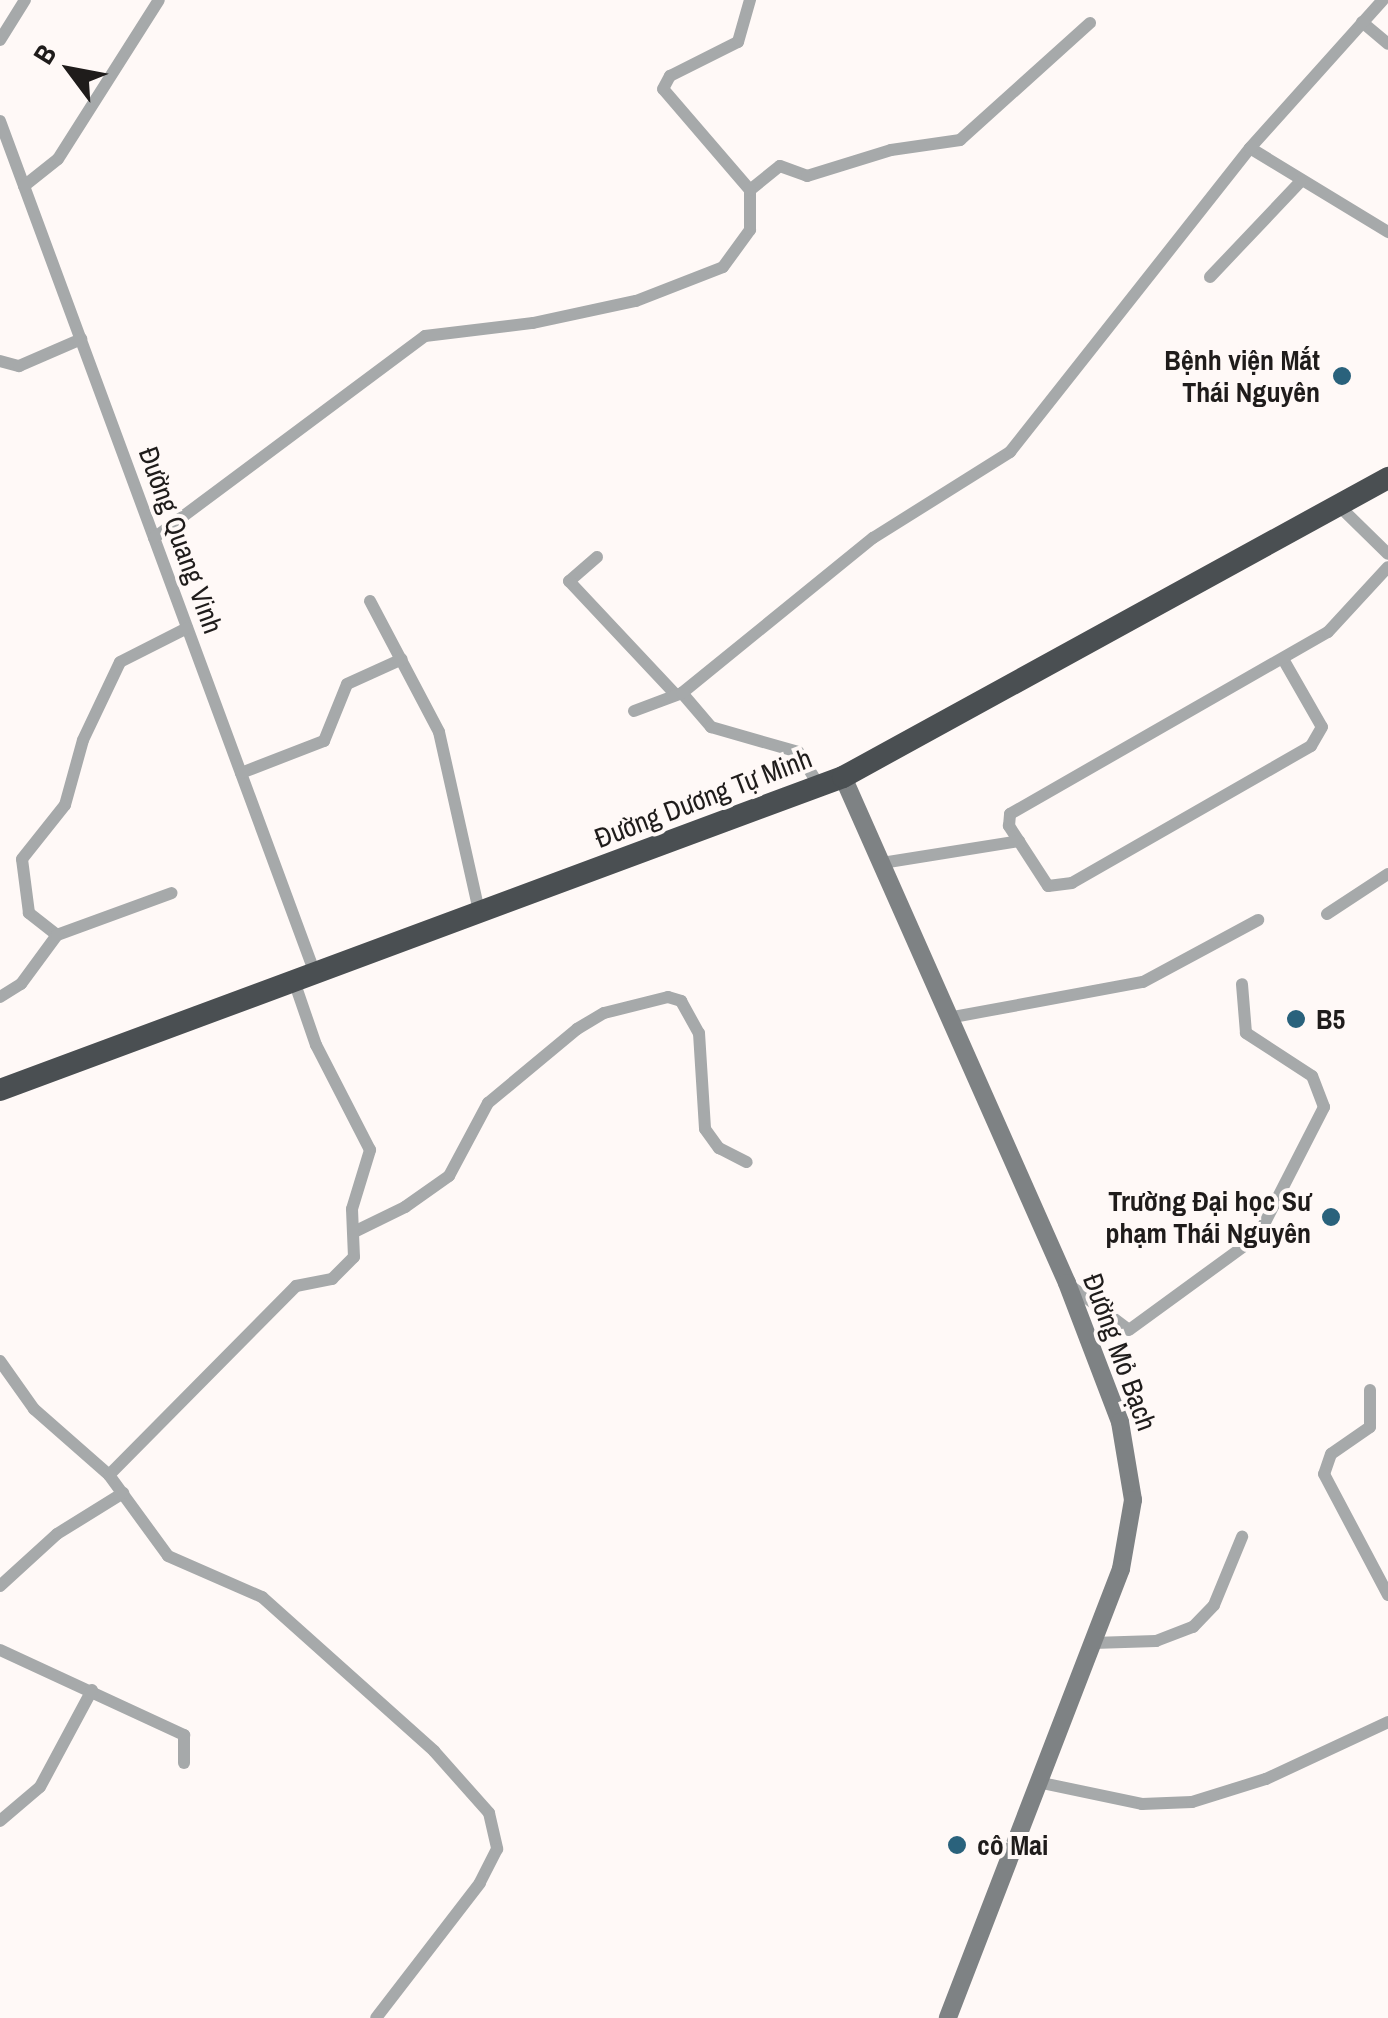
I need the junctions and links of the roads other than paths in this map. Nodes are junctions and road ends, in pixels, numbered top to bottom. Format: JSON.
{"nodes":[{"id":1,"x":25,"y":0,"type":"edge"},
{"id":2,"x":158,"y":0,"type":"edge"},
{"id":3,"x":750,"y":0,"type":"edge"},
{"id":4,"x":1382,"y":0,"type":"edge"},
{"id":5,"x":1362,"y":22,"type":"junction"},
{"id":6,"x":1090,"y":23,"type":"dead end"},
{"id":7,"x":0,"y":40,"type":"edge"},
{"id":8,"x":1388,"y":44,"type":"edge"},
{"id":9,"x":0,"y":121,"type":"edge"},
{"id":10,"x":1250,"y":148,"type":"junction"},
{"id":11,"x":1300,"y":182,"type":"junction"},
{"id":12,"x":24,"y":186,"type":"junction"},
{"id":13,"x":750,"y":190,"type":"junction"},
{"id":14,"x":1388,"y":232,"type":"edge"},
{"id":15,"x":1210,"y":277,"type":"dead end"},
{"id":16,"x":81,"y":339,"type":"junction"},
{"id":17,"x":0,"y":361,"type":"edge"},
{"id":18,"x":1388,"y":478,"type":"edge"},
{"id":19,"x":1337,"y":504,"type":"junction"},
{"id":20,"x":154,"y":538,"type":"junction"},
{"id":21,"x":1388,"y":554,"type":"edge"},
{"id":22,"x":597,"y":558,"type":"dead end"},
{"id":23,"x":1388,"y":568,"type":"edge"},
{"id":24,"x":370,"y":601,"type":"dead end"},
{"id":25,"x":188,"y":628,"type":"junction"},
{"id":26,"x":402,"y":659,"type":"junction"},
{"id":27,"x":1283,"y":659,"type":"junction"},
{"id":28,"x":679,"y":694,"type":"junction"},
{"id":29,"x":634,"y":711,"type":"dead end"},
{"id":30,"x":241,"y":773,"type":"junction"},
{"id":31,"x":843,"y":777,"type":"junction"},
{"id":32,"x":820,"y":787,"type":"junction"},
{"id":33,"x":1019,"y":841,"type":"junction"},
{"id":34,"x":882,"y":864,"type":"junction"},
{"id":35,"x":1388,"y":874,"type":"edge"},
{"id":36,"x":172,"y":893,"type":"dead end"},
{"id":37,"x":1327,"y":914,"type":"dead end"},
{"id":38,"x":480,"y":915,"type":"junction"},
{"id":39,"x":1258,"y":920,"type":"dead end"},
{"id":40,"x":56,"y":935,"type":"junction"},
{"id":41,"x":305,"y":980,"type":"junction"},
{"id":42,"x":1242,"y":984,"type":"dead end"},
{"id":43,"x":0,"y":996,"type":"edge"},
{"id":44,"x":948,"y":1018,"type":"junction"},
{"id":45,"x":0,"y":1090,"type":"edge"},
{"id":46,"x":747,"y":1162,"type":"dead end"},
{"id":47,"x":356,"y":1230,"type":"junction"},
{"id":48,"x":1066,"y":1283,"type":"junction"},
{"id":49,"x":0,"y":1360,"type":"edge"},
{"id":50,"x":1370,"y":1390,"type":"dead end"},
{"id":51,"x":109,"y":1475,"type":"junction"},
{"id":52,"x":123,"y":1494,"type":"junction"},
{"id":53,"x":1242,"y":1537,"type":"dead end"},
{"id":54,"x":0,"y":1586,"type":"edge"},
{"id":55,"x":1388,"y":1595,"type":"edge"},
{"id":56,"x":1092,"y":1643,"type":"junction"},
{"id":57,"x":0,"y":1650,"type":"edge"},
{"id":58,"x":92,"y":1690,"type":"junction"},
{"id":59,"x":1388,"y":1722,"type":"edge"},
{"id":60,"x":184,"y":1763,"type":"dead end"},
{"id":61,"x":1037,"y":1782,"type":"junction"},
{"id":62,"x":0,"y":1822,"type":"edge"},
{"id":63,"x":376,"y":2018,"type":"edge"},
{"id":64,"x":948,"y":2018,"type":"edge"}],
"edges":[{"from":1,"to":7,"type":"street"},
{"from":2,"to":12,"type":"street"},
{"from":3,"to":13,"type":"street"},
{"from":4,"to":5,"type":"street"},
{"from":5,"to":8,"type":"street"},
{"from":5,"to":10,"type":"street"},
{"from":6,"to":13,"type":"street"},
{"from":9,"to":12,"type":"street","name":"Đường Quang Vinh"},
{"from":10,"to":11,"type":"street"},
{"from":10,"to":28,"type":"street"},
{"from":11,"to":14,"type":"street"},
{"from":11,"to":15,"type":"street"},
{"from":12,"to":16,"type":"street","name":"Đường Quang Vinh"},
{"from":13,"to":20,"type":"street"},
{"from":16,"to":17,"type":"street"},
{"from":16,"to":20,"type":"street","name":"Đường Quang Vinh"},
{"from":18,"to":19,"type":"highway","name":"Đường Dương Tự Minh"},
{"from":19,"to":21,"type":"street"},
{"from":19,"to":31,"type":"highway","name":"Đường Dương Tự Minh"},
{"from":20,"to":25,"type":"street","name":"Đường Quang Vinh"},
{"from":22,"to":28,"type":"street"},
{"from":23,"to":27,"type":"street"},
{"from":24,"to":26,"type":"street"},
{"from":25,"to":30,"type":"street","name":"Đường Quang Vinh"},
{"from":25,"to":40,"type":"street"},
{"from":26,"to":30,"type":"street"},
{"from":26,"to":38,"type":"street"},
{"from":27,"to":33,"type":"street"},
{"from":27,"to":33,"type":"street"},
{"from":28,"to":29,"type":"street"},
{"from":28,"to":32,"type":"street"},
{"from":30,"to":41,"type":"street","name":"Đường Quang Vinh"},
{"from":31,"to":32,"type":"highway","name":"Đường Dương Tự Minh"},
{"from":31,"to":34,"type":"street","name":"Đường Mỏ Bạch"},
{"from":32,"to":38,"type":"highway","name":"Đường Dương Tự Minh"},
{"from":33,"to":34,"type":"street"},
{"from":34,"to":44,"type":"street","name":"Đường Mỏ Bạch"},
{"from":35,"to":37,"type":"street"},
{"from":36,"to":40,"type":"street"},
{"from":38,"to":41,"type":"highway","name":"Đường Dương Tự Minh"},
{"from":39,"to":44,"type":"street"},
{"from":40,"to":43,"type":"street"},
{"from":41,"to":45,"type":"highway","name":"Đường Dương Tự Minh"},
{"from":41,"to":47,"type":"street","name":"Đường Quang Vinh"},
{"from":42,"to":48,"type":"street"},
{"from":44,"to":48,"type":"street","name":"Đường Mỏ Bạch"},
{"from":46,"to":47,"type":"street"},
{"from":47,"to":51,"type":"street","name":"Đường Quang Vinh"},
{"from":48,"to":56,"type":"street","name":"Đường Mỏ Bạch"},
{"from":49,"to":51,"type":"street"},
{"from":50,"to":55,"type":"street"},
{"from":51,"to":52,"type":"street"},
{"from":52,"to":54,"type":"street"},
{"from":52,"to":63,"type":"street"},
{"from":53,"to":56,"type":"street"},
{"from":56,"to":61,"type":"street","name":"Đường Mỏ Bạch"},
{"from":57,"to":58,"type":"street"},
{"from":58,"to":60,"type":"street"},
{"from":58,"to":62,"type":"street"},
{"from":59,"to":61,"type":"street"},
{"from":61,"to":64,"type":"street","name":"Đường Mỏ Bạch"}]}
